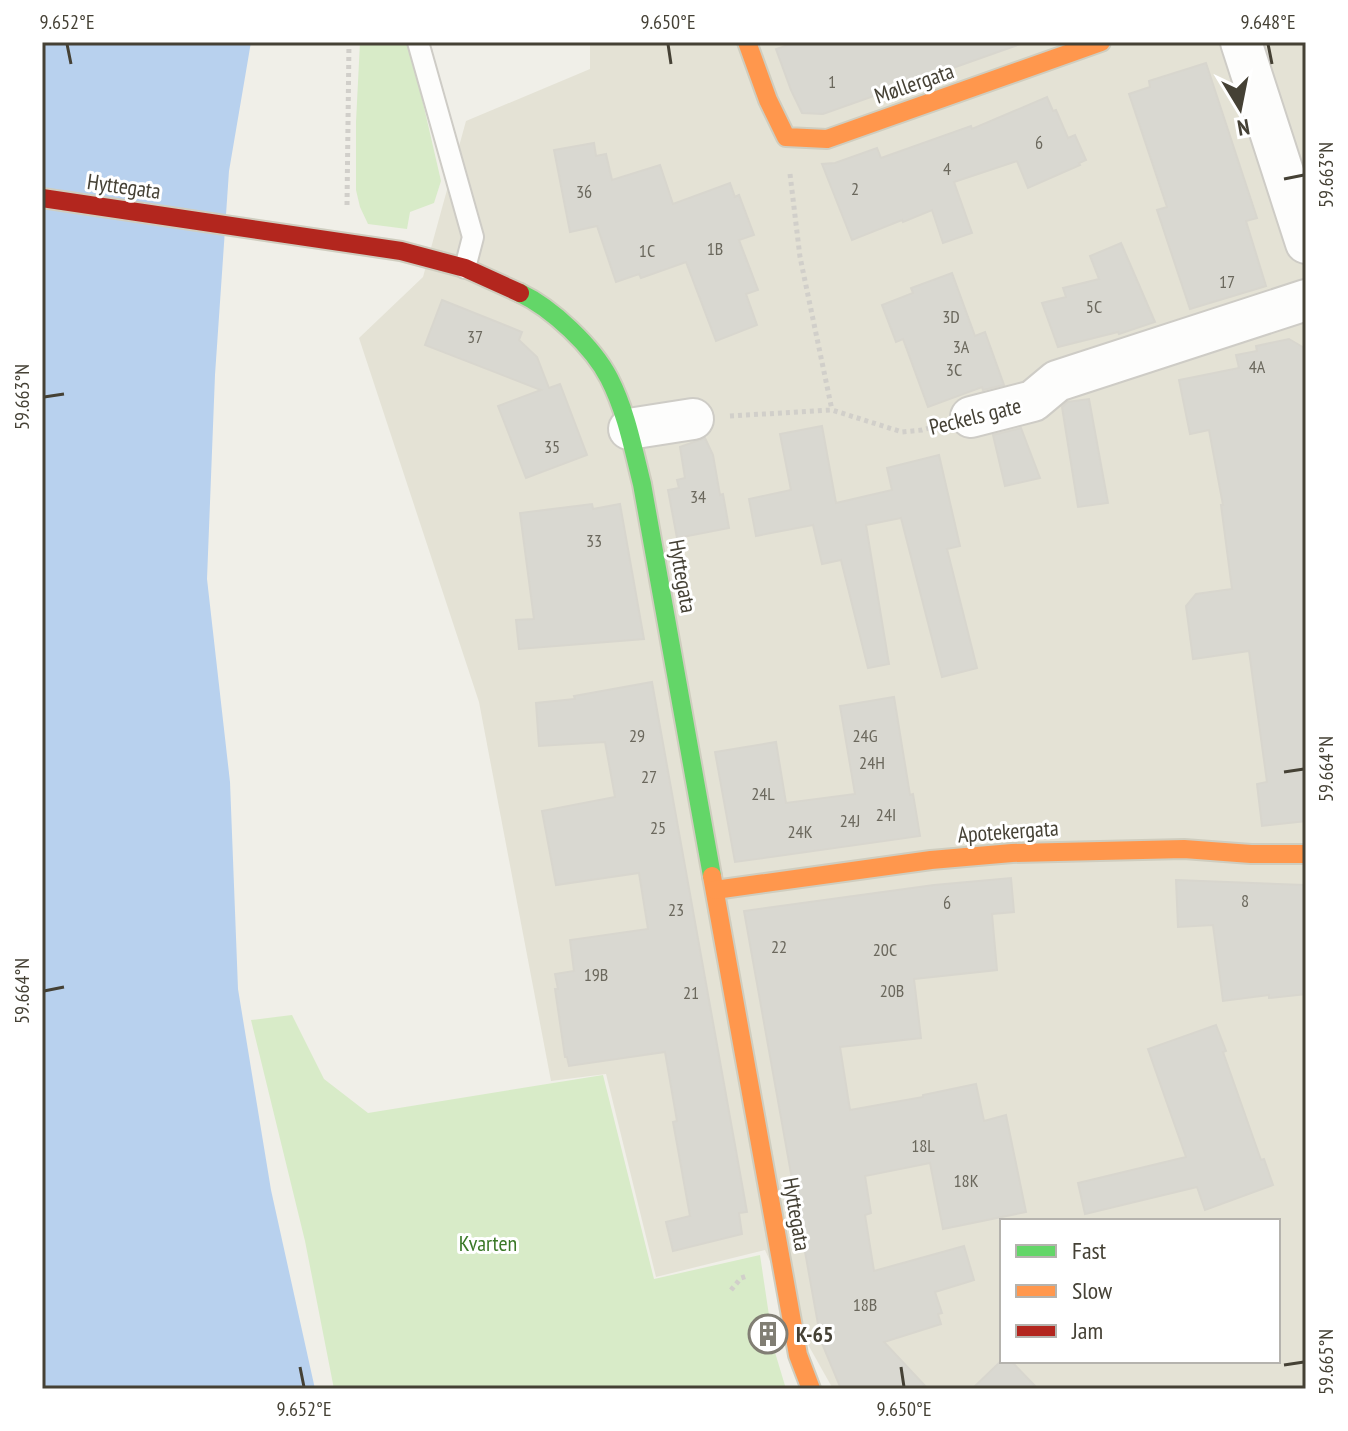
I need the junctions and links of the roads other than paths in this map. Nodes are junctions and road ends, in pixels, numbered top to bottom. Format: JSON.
{"nodes":[{"id":1,"x":418,"y":42,"type":"edge"},
{"id":2,"x":747,"y":42,"type":"edge"},
{"id":3,"x":1101,"y":42,"type":"edge"},
{"id":4,"x":1241,"y":42,"type":"edge"},
{"id":5,"x":42,"y":198,"type":"edge"},
{"id":6,"x":1306,"y":243,"type":"edge"},
{"id":7,"x":465,"y":268,"type":"junction"},
{"id":8,"x":1306,"y":300,"type":"edge"},
{"id":9,"x":971,"y":417,"type":"road end"},
{"id":10,"x":693,"y":419,"type":"road end"},
{"id":11,"x":629,"y":429,"type":"junction"},
{"id":12,"x":1306,"y":854,"type":"edge"},
{"id":13,"x":715,"y":890,"type":"junction"},
{"id":14,"x":811,"y":1389,"type":"edge"}],
"edges":[{"from":1,"to":7,"type":"lane"},
{"from":2,"to":3,"type":"street","name":"Møllergata"},
{"from":4,"to":6,"type":"street"},
{"from":5,"to":7,"type":"street","name":"Hyttegata"},
{"from":7,"to":11,"type":"street","name":"Hyttegata"},
{"from":8,"to":9,"type":"street","name":"Peckels gate"},
{"from":10,"to":11,"type":"street"},
{"from":11,"to":13,"type":"street","name":"Hyttegata"},
{"from":12,"to":13,"type":"street","name":"Apotekergata"},
{"from":13,"to":14,"type":"street","name":"Hyttegata"}]}
